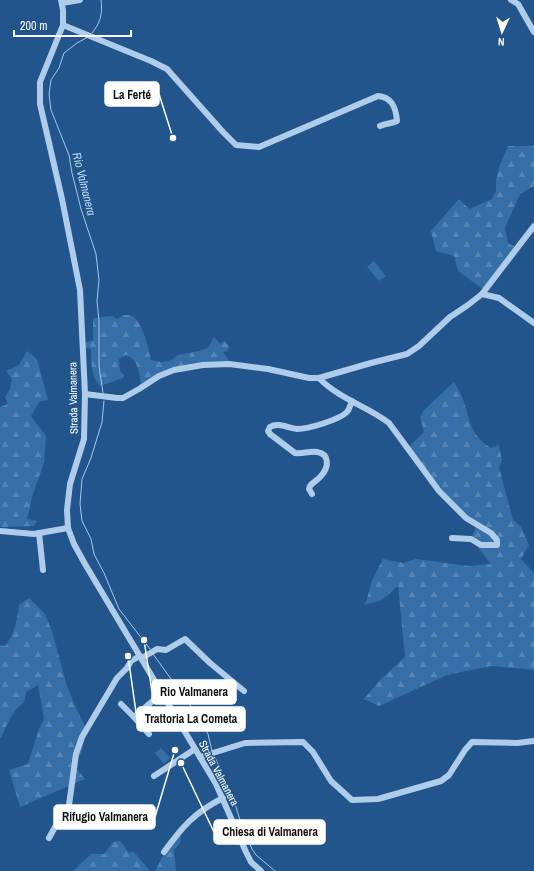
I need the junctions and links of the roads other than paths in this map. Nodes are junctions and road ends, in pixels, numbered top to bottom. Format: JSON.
{"nodes":[{"id":1,"x":80,"y":0,"type":"edge"},
{"id":2,"x":511,"y":0,"type":"edge"},
{"id":3,"x":61,"y":2,"type":"edge"},
{"id":4,"x":63,"y":24,"type":"junction"},
{"id":5,"x":534,"y":32,"type":"edge"},
{"id":6,"x":380,"y":126,"type":"dead end"},
{"id":7,"x":534,"y":226,"type":"edge"},
{"id":8,"x":482,"y":294,"type":"junction"},
{"id":9,"x":534,"y":323,"type":"edge"},
{"id":10,"x":319,"y":378,"type":"junction"},
{"id":11,"x":85,"y":394,"type":"junction"},
{"id":12,"x":352,"y":401,"type":"junction"},
{"id":13,"x":312,"y":494,"type":"dead end"},
{"id":14,"x":68,"y":528,"type":"junction"},
{"id":15,"x":0,"y":531,"type":"edge"},
{"id":16,"x":39,"y":533,"type":"junction"},
{"id":17,"x":452,"y":538,"type":"dead end"},
{"id":18,"x":43,"y":570,"type":"dead end"},
{"id":19,"x":141,"y":657,"type":"junction"},
{"id":20,"x":244,"y":691,"type":"dead end"},
{"id":21,"x":162,"y":692,"type":"junction"},
{"id":22,"x":121,"y":704,"type":"dead end"},
{"id":23,"x":134,"y":717,"type":"junction"},
{"id":24,"x":149,"y":734,"type":"dead end"},
{"id":25,"x":534,"y":741,"type":"edge"},
{"id":26,"x":195,"y":749,"type":"junction"},
{"id":27,"x":200,"y":757,"type":"junction"},
{"id":28,"x":154,"y":776,"type":"dead end"},
{"id":29,"x":223,"y":798,"type":"junction"},
{"id":30,"x":49,"y":838,"type":"dead end"},
{"id":31,"x":164,"y":852,"type":"dead end"},
{"id":32,"x":261,"y":871,"type":"edge"}],
"edges":[{"from":1,"to":3,"type":"street"},
{"from":2,"to":5,"type":"street"},
{"from":3,"to":4,"type":"street","name":"Strada Valmanera"},
{"from":4,"to":6,"type":"street"},
{"from":4,"to":11,"type":"street","name":"Strada Valmanera"},
{"from":7,"to":8,"type":"street"},
{"from":8,"to":9,"type":"street"},
{"from":8,"to":10,"type":"street"},
{"from":10,"to":11,"type":"street"},
{"from":10,"to":12,"type":"street"},
{"from":11,"to":14,"type":"street","name":"Strada Valmanera"},
{"from":12,"to":13,"type":"street"},
{"from":12,"to":17,"type":"street"},
{"from":14,"to":16,"type":"street"},
{"from":14,"to":19,"type":"street","name":"Strada Valmanera"},
{"from":15,"to":16,"type":"street"},
{"from":16,"to":18,"type":"street"},
{"from":19,"to":20,"type":"street"},
{"from":19,"to":21,"type":"street","name":"Strada Valmanera"},
{"from":19,"to":30,"type":"street"},
{"from":21,"to":23,"type":"street"},
{"from":21,"to":26,"type":"street","name":"Strada Valmanera"},
{"from":22,"to":23,"type":"street"},
{"from":23,"to":24,"type":"street"},
{"from":25,"to":27,"type":"street"},
{"from":26,"to":27,"type":"street","name":"Strada Valmanera"},
{"from":26,"to":28,"type":"street"},
{"from":27,"to":29,"type":"street","name":"Strada Valmanera"},
{"from":29,"to":31,"type":"street"},
{"from":29,"to":32,"type":"street","name":"Strada Valmanera"}]}
